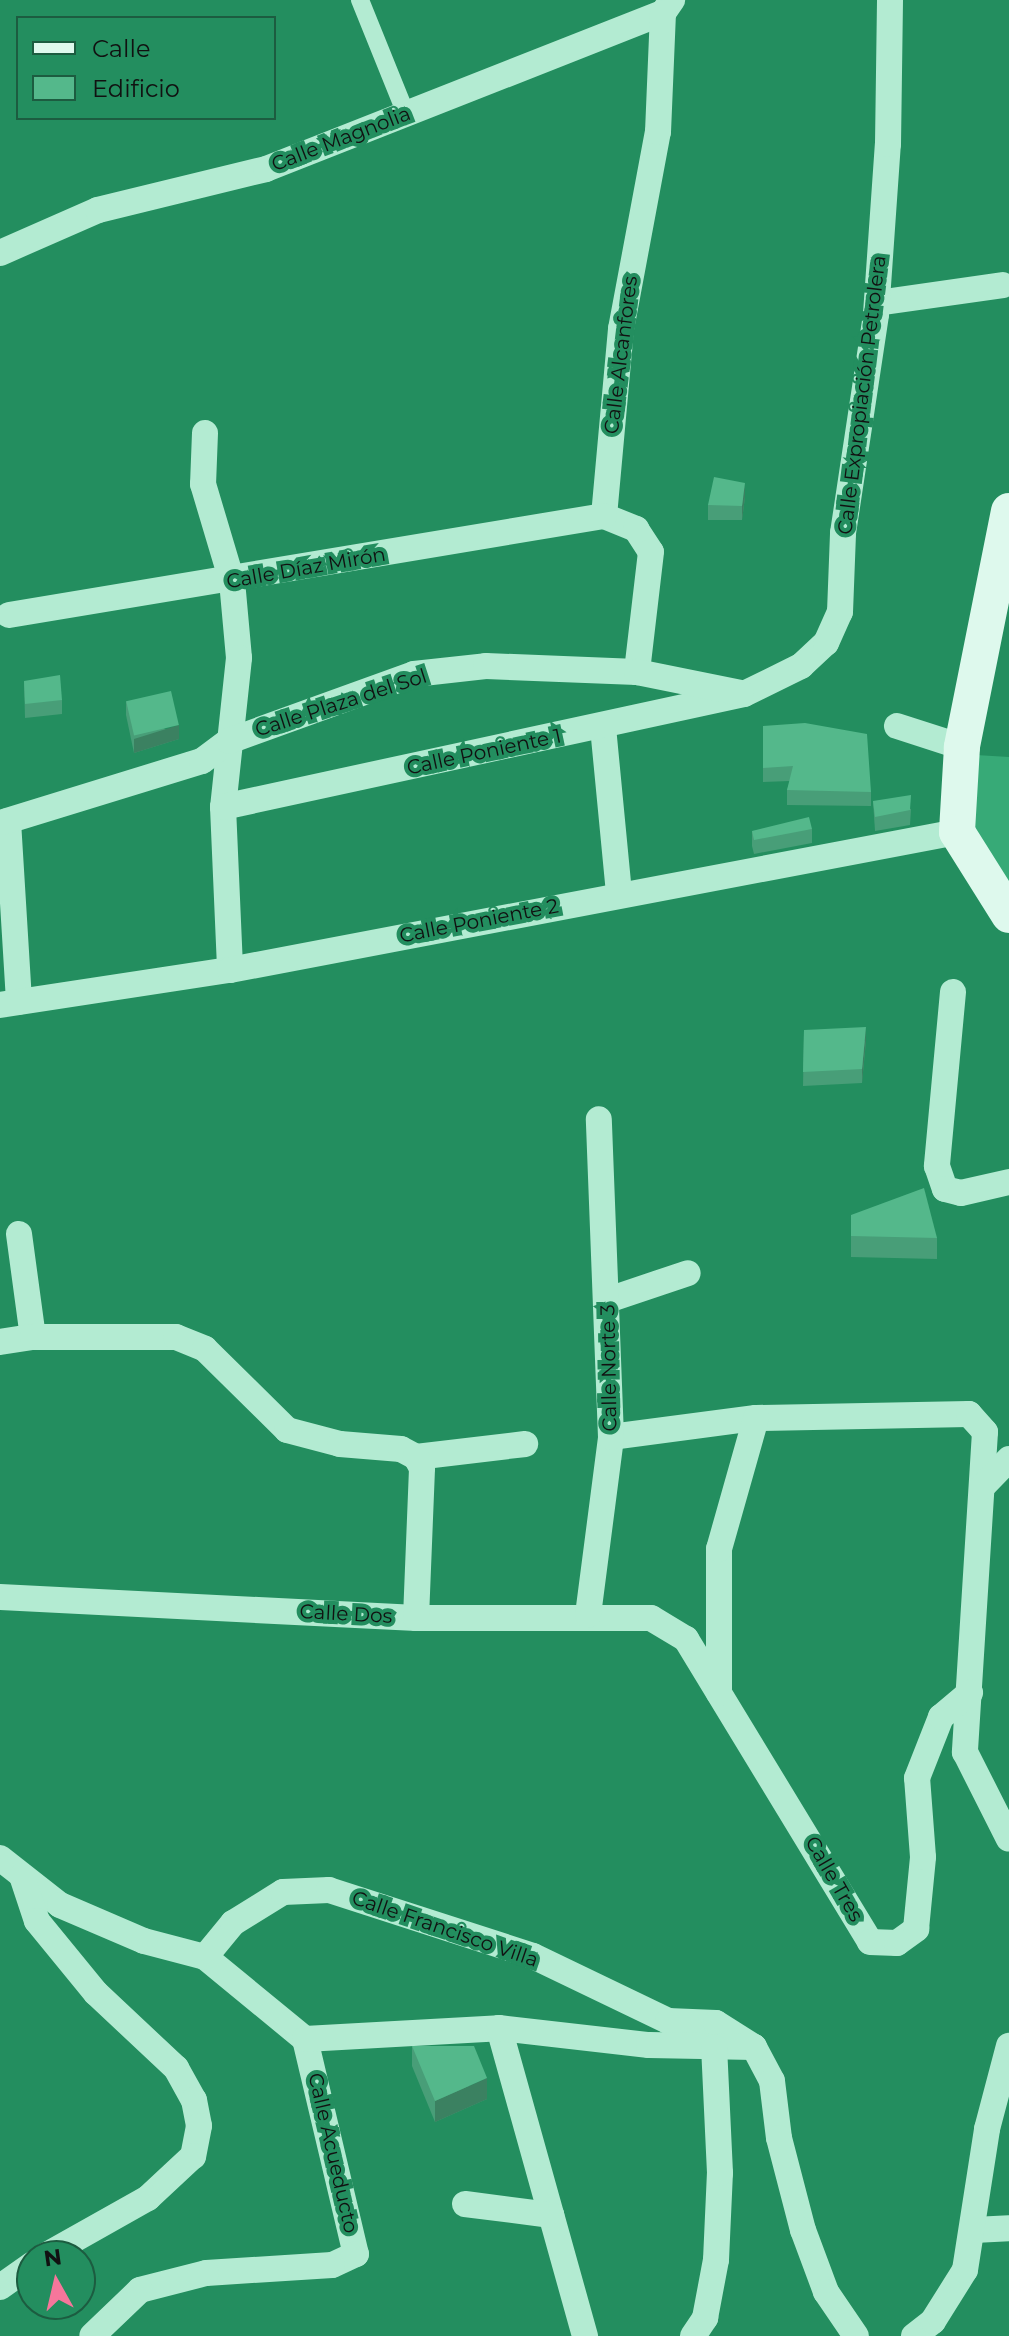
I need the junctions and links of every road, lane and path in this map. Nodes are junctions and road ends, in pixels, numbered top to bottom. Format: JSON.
{"nodes":[{"id":1,"x":360,"y":0,"type":"edge"},
{"id":2,"x":890,"y":0,"type":"edge"},
{"id":3,"x":667,"y":6,"type":"edge"},
{"id":4,"x":406,"y":114,"type":"junction"},
{"id":5,"x":0,"y":253,"type":"edge"},
{"id":6,"x":1003,"y":285,"type":"dead end"},
{"id":7,"x":877,"y":303,"type":"junction"},
{"id":8,"x":205,"y":433,"type":"dead end"},
{"id":9,"x":1009,"y":511,"type":"edge"},
{"id":10,"x":604,"y":516,"type":"junction"},
{"id":11,"x":232,"y":581,"type":"junction"},
{"id":12,"x":9,"y":615,"type":"dead end"},
{"id":13,"x":637,"y":672,"type":"junction"},
{"id":14,"x":744,"y":694,"type":"junction"},
{"id":15,"x":897,"y":726,"type":"dead end"},
{"id":16,"x":603,"y":727,"type":"junction"},
{"id":17,"x":229,"y":741,"type":"junction"},
{"id":18,"x":962,"y":747,"type":"junction"},
{"id":19,"x":223,"y":807,"type":"junction"},
{"id":20,"x":4,"y":822,"type":"edge"},
{"id":21,"x":957,"y":832,"type":"junction"},
{"id":22,"x":619,"y":894,"type":"junction"},
{"id":23,"x":1009,"y":915,"type":"edge"},
{"id":24,"x":230,"y":970,"type":"junction"},
{"id":25,"x":953,"y":992,"type":"dead end"},
{"id":26,"x":10,"y":1004,"type":"edge"},
{"id":27,"x":599,"y":1119,"type":"dead end"},
{"id":28,"x":1009,"y":1182,"type":"edge"},
{"id":29,"x":19,"y":1234,"type":"dead end"},
{"id":30,"x":688,"y":1273,"type":"dead end"},
{"id":31,"x":608,"y":1300,"type":"junction"},
{"id":32,"x":33,"y":1337,"type":"junction"},
{"id":33,"x":0,"y":1342,"type":"edge"},
{"id":34,"x":756,"y":1418,"type":"junction"},
{"id":35,"x":611,"y":1437,"type":"junction"},
{"id":36,"x":525,"y":1444,"type":"dead end"},
{"id":37,"x":416,"y":1457,"type":"junction"},
{"id":38,"x":1009,"y":1459,"type":"edge"},
{"id":39,"x":982,"y":1487,"type":"junction"},
{"id":40,"x":0,"y":1597,"type":"edge"},
{"id":41,"x":588,"y":1615,"type":"junction"},
{"id":42,"x":416,"y":1618,"type":"junction"},
{"id":43,"x":686,"y":1639,"type":"joint"},
{"id":44,"x":719,"y":1693,"type":"junction"},
{"id":45,"x":970,"y":1693,"type":"junction"},
{"id":46,"x":1009,"y":1839,"type":"edge"},
{"id":47,"x":0,"y":1858,"type":"edge"},
{"id":48,"x":22,"y":1876,"type":"junction"},
{"id":49,"x":205,"y":1957,"type":"junction"},
{"id":50,"x":499,"y":2028,"type":"junction"},
{"id":51,"x":305,"y":2039,"type":"junction"},
{"id":52,"x":1009,"y":2046,"type":"edge"},
{"id":53,"x":714,"y":2047,"type":"junction"},
{"id":54,"x":754,"y":2047,"type":"junction"},
{"id":55,"x":465,"y":2204,"type":"dead end"},
{"id":56,"x":551,"y":2215,"type":"junction"},
{"id":57,"x":1009,"y":2228,"type":"edge"},
{"id":58,"x":974,"y":2230,"type":"junction"},
{"id":59,"x":73,"y":2240,"type":"edge"},
{"id":60,"x":92,"y":2336,"type":"edge"},
{"id":61,"x":585,"y":2336,"type":"edge"},
{"id":62,"x":693,"y":2336,"type":"edge"},
{"id":63,"x":856,"y":2336,"type":"edge"},
{"id":64,"x":914,"y":2336,"type":"edge"}],
"edges":[{"from":1,"to":4,"type":"street"},
{"from":2,"to":7,"type":"street","name":"Calle Expropiación Petrolera"},
{"from":3,"to":4,"type":"street","name":"Calle Magnolia"},
{"from":3,"to":10,"type":"street","name":"Calle Alcanfores"},
{"from":4,"to":5,"type":"street","name":"Calle Magnolia"},
{"from":6,"to":7,"type":"street"},
{"from":7,"to":14,"type":"street","name":"Calle Expropiación Petrolera"},
{"from":8,"to":11,"type":"street"},
{"from":9,"to":18,"type":"main road"},
{"from":10,"to":11,"type":"street","name":"Calle Díaz Mirón"},
{"from":10,"to":13,"type":"street"},
{"from":11,"to":12,"type":"street","name":"Calle Díaz Mirón"},
{"from":11,"to":17,"type":"street"},
{"from":13,"to":14,"type":"street","name":"Calle Plaza del Sol"},
{"from":13,"to":17,"type":"street","name":"Calle Plaza del Sol"},
{"from":14,"to":16,"type":"street","name":"Calle Poniente 1"},
{"from":15,"to":18,"type":"street"},
{"from":16,"to":19,"type":"street","name":"Calle Poniente 1"},
{"from":16,"to":22,"type":"street"},
{"from":17,"to":19,"type":"street"},
{"from":17,"to":20,"type":"street","name":"Calle Plaza del Sol"},
{"from":18,"to":21,"type":"main road"},
{"from":19,"to":24,"type":"street"},
{"from":20,"to":26,"type":"street"},
{"from":21,"to":22,"type":"street","name":"Calle Poniente 2"},
{"from":21,"to":23,"type":"main road"},
{"from":22,"to":24,"type":"street","name":"Calle Poniente 2"},
{"from":24,"to":26,"type":"street","name":"Calle Poniente 2"},
{"from":25,"to":28,"type":"street"},
{"from":27,"to":31,"type":"street","name":"Calle Norte 3"},
{"from":29,"to":32,"type":"street"},
{"from":30,"to":31,"type":"street"},
{"from":31,"to":35,"type":"street","name":"Calle Norte 3"},
{"from":32,"to":33,"type":"street"},
{"from":32,"to":37,"type":"street"},
{"from":34,"to":35,"type":"street"},
{"from":34,"to":39,"type":"street"},
{"from":34,"to":44,"type":"street"},
{"from":35,"to":41,"type":"street","name":"Calle Norte 3"},
{"from":36,"to":37,"type":"street"},
{"from":37,"to":42,"type":"street"},
{"from":38,"to":39,"type":"street"},
{"from":39,"to":45,"type":"street"},
{"from":40,"to":42,"type":"street","name":"Calle Dos"},
{"from":41,"to":42,"type":"street","name":"Calle Dos"},
{"from":41,"to":43,"type":"street","name":"Calle Dos"},
{"from":43,"to":44,"type":"street","name":"Calle Tres"},
{"from":44,"to":45,"type":"street","name":"Calle Tres"},
{"from":45,"to":46,"type":"street"},
{"from":47,"to":48,"type":"street"},
{"from":48,"to":49,"type":"street"},
{"from":48,"to":59,"type":"street"},
{"from":49,"to":51,"type":"street"},
{"from":49,"to":54,"type":"street","name":"Calle Francisco Villa"},
{"from":50,"to":51,"type":"street"},
{"from":50,"to":53,"type":"street"},
{"from":50,"to":56,"type":"street"},
{"from":51,"to":60,"type":"street","name":"Calle Acueducto"},
{"from":52,"to":58,"type":"street"},
{"from":53,"to":54,"type":"street"},
{"from":53,"to":62,"type":"street"},
{"from":54,"to":63,"type":"street"},
{"from":55,"to":56,"type":"street"},
{"from":56,"to":61,"type":"street"},
{"from":57,"to":58,"type":"street"},
{"from":58,"to":64,"type":"street"}]}
